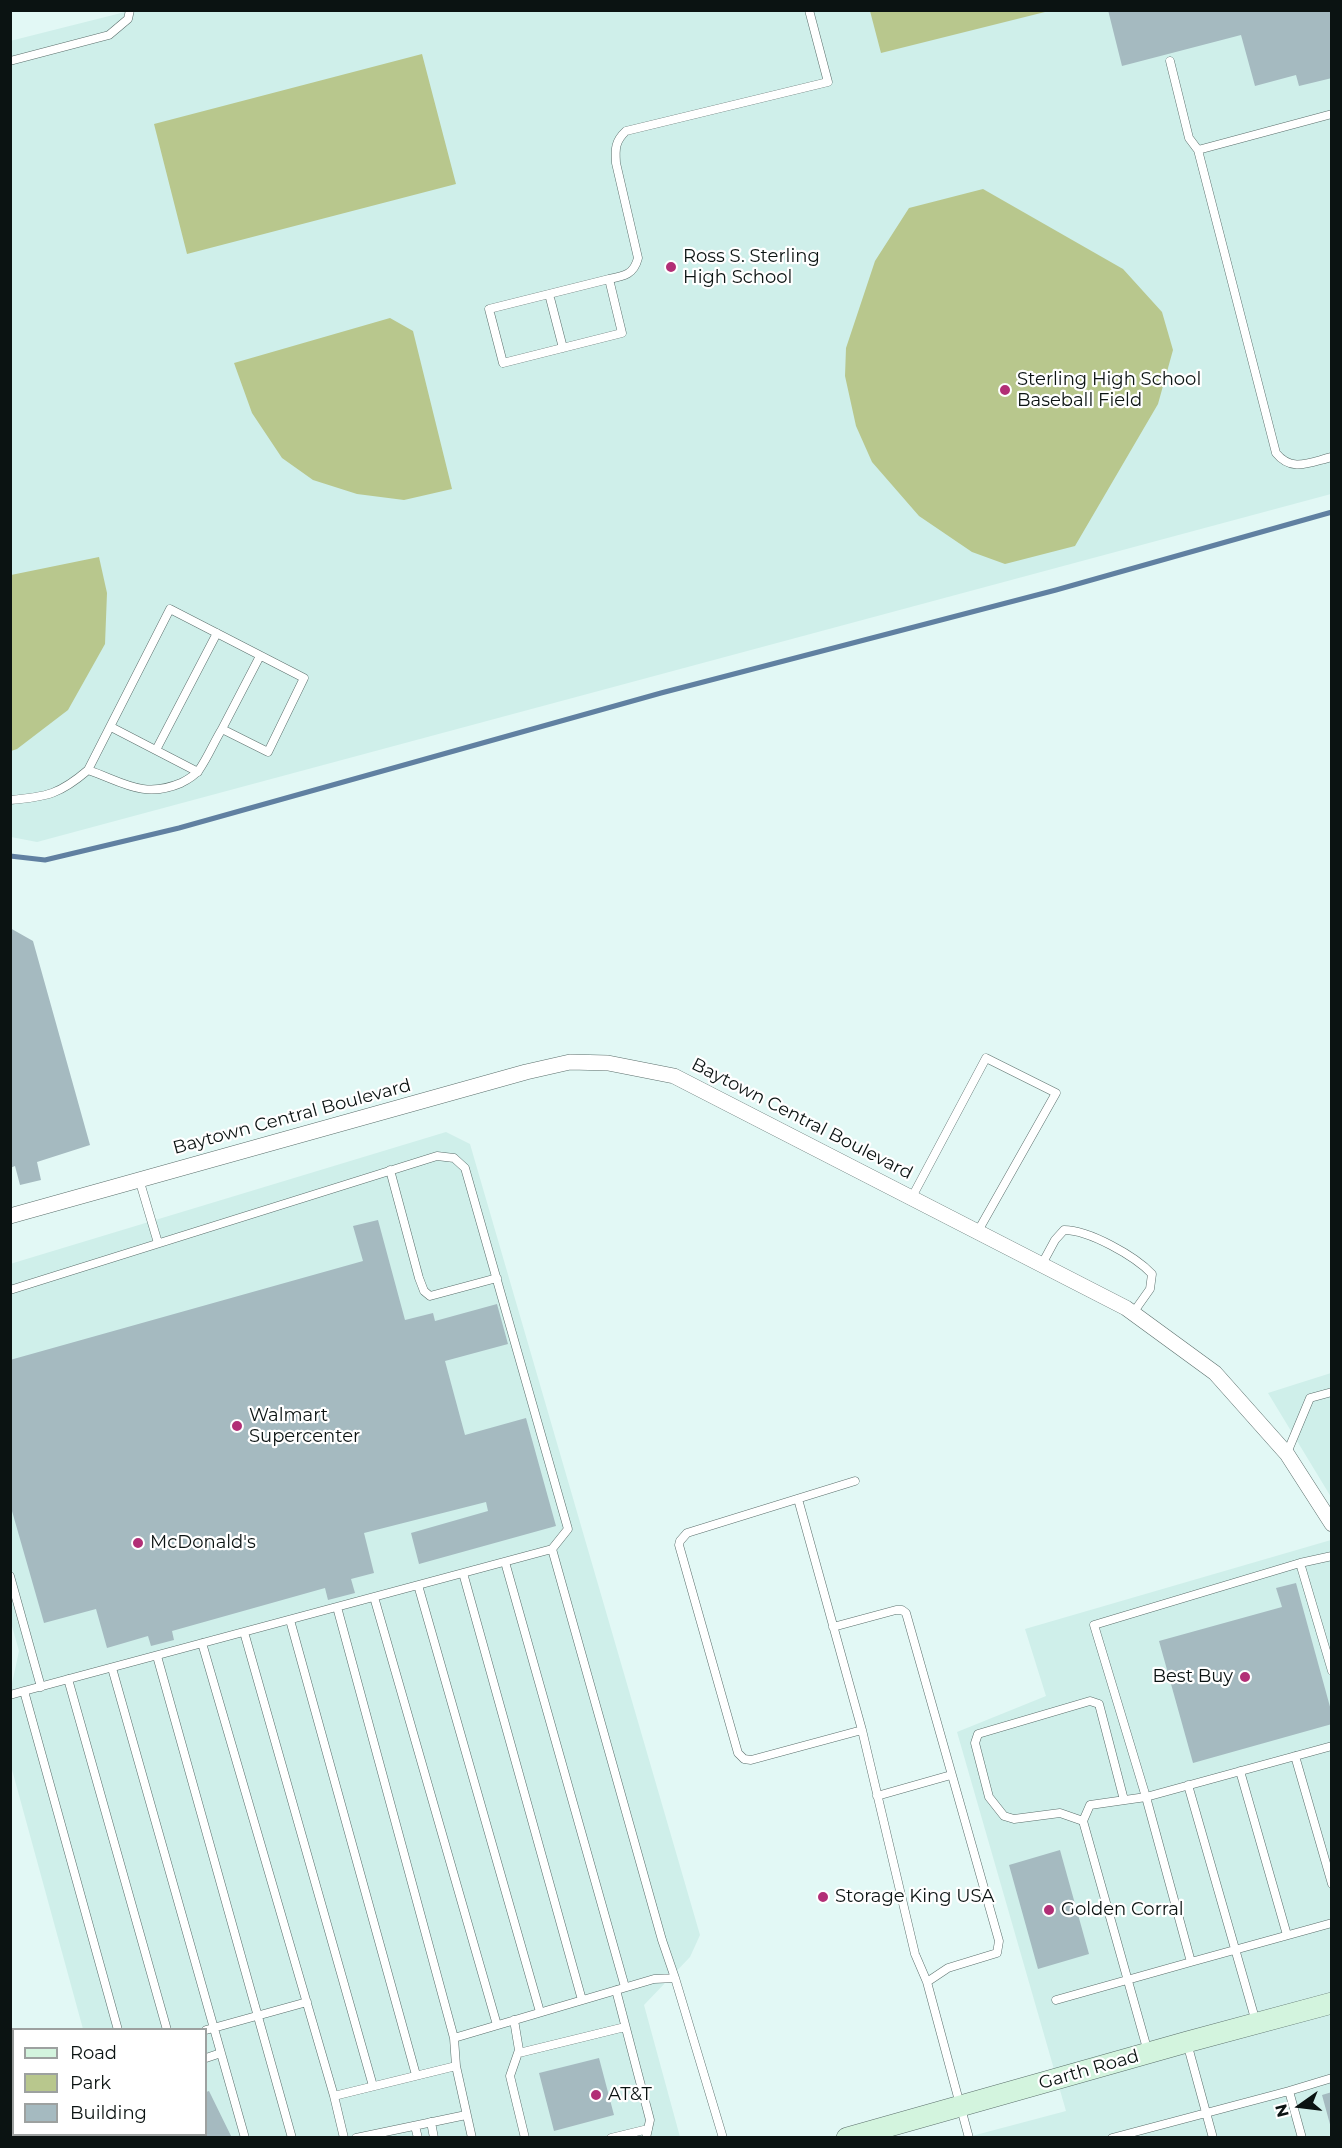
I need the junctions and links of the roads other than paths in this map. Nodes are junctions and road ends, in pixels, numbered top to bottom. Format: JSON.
{"nodes":[{"id":1,"x":130,"y":10,"type":"edge"},
{"id":2,"x":809,"y":10,"type":"edge"},
{"id":3,"x":1170,"y":61,"type":"dead end"},
{"id":4,"x":10,"y":62,"type":"edge"},
{"id":5,"x":1332,"y":114,"type":"edge"},
{"id":6,"x":1198,"y":150,"type":"junction"},
{"id":7,"x":609,"y":279,"type":"junction"},
{"id":8,"x":549,"y":294,"type":"junction"},
{"id":9,"x":563,"y":348,"type":"junction"},
{"id":10,"x":1332,"y":457,"type":"edge"},
{"id":11,"x":217,"y":633,"type":"junction"},
{"id":12,"x":260,"y":656,"type":"junction"},
{"id":13,"x":111,"y":727,"type":"junction"},
{"id":14,"x":222,"y":729,"type":"junction"},
{"id":15,"x":156,"y":750,"type":"junction"},
{"id":16,"x":88,"y":770,"type":"junction"},
{"id":17,"x":198,"y":772,"type":"junction"},
{"id":18,"x":10,"y":800,"type":"edge"},
{"id":19,"x":390,"y":1170,"type":"junction"},
{"id":20,"x":139,"y":1179,"type":"junction"},
{"id":21,"x":912,"y":1197,"type":"junction"},
{"id":22,"x":10,"y":1216,"type":"edge"},
{"id":23,"x":978,"y":1231,"type":"junction"},
{"id":24,"x":158,"y":1244,"type":"junction"},
{"id":25,"x":1042,"y":1264,"type":"junction"},
{"id":26,"x":497,"y":1278,"type":"junction"},
{"id":27,"x":10,"y":1290,"type":"edge"},
{"id":28,"x":1133,"y":1313,"type":"junction"},
{"id":29,"x":1332,"y":1392,"type":"edge"},
{"id":30,"x":1287,"y":1455,"type":"junction"},
{"id":31,"x":855,"y":1481,"type":"dead end"},
{"id":32,"x":798,"y":1499,"type":"junction"},
{"id":33,"x":1332,"y":1524,"type":"edge"},
{"id":34,"x":552,"y":1549,"type":"junction"},
{"id":35,"x":1332,"y":1556,"type":"edge"},
{"id":36,"x":504,"y":1562,"type":"junction"},
{"id":37,"x":1300,"y":1563,"type":"junction"},
{"id":38,"x":463,"y":1573,"type":"junction"},
{"id":39,"x":10,"y":1576,"type":"edge"},
{"id":40,"x":418,"y":1585,"type":"junction"},
{"id":41,"x":374,"y":1597,"type":"junction"},
{"id":42,"x":336,"y":1607,"type":"junction"},
{"id":43,"x":290,"y":1620,"type":"junction"},
{"id":44,"x":833,"y":1627,"type":"junction"},
{"id":45,"x":244,"y":1632,"type":"junction"},
{"id":46,"x":202,"y":1643,"type":"junction"},
{"id":47,"x":157,"y":1656,"type":"junction"},
{"id":48,"x":112,"y":1668,"type":"junction"},
{"id":49,"x":1332,"y":1671,"type":"edge"},
{"id":50,"x":68,"y":1679,"type":"junction"},
{"id":51,"x":41,"y":1686,"type":"junction"},
{"id":52,"x":24,"y":1691,"type":"junction"},
{"id":53,"x":10,"y":1695,"type":"edge"},
{"id":54,"x":862,"y":1730,"type":"junction"},
{"id":55,"x":1332,"y":1746,"type":"edge"},
{"id":56,"x":1295,"y":1756,"type":"junction"},
{"id":57,"x":1240,"y":1771,"type":"junction"},
{"id":58,"x":951,"y":1775,"type":"junction"},
{"id":59,"x":1188,"y":1785,"type":"junction"},
{"id":60,"x":878,"y":1796,"type":"junction"},
{"id":61,"x":1146,"y":1797,"type":"junction"},
{"id":62,"x":1124,"y":1800,"type":"junction"},
{"id":63,"x":1083,"y":1821,"type":"junction"},
{"id":64,"x":1332,"y":1884,"type":"edge"},
{"id":65,"x":1332,"y":1923,"type":"edge"},
{"id":66,"x":1287,"y":1935,"type":"junction"},
{"id":67,"x":1236,"y":1949,"type":"junction"},
{"id":68,"x":1191,"y":1962,"type":"junction"},
{"id":69,"x":675,"y":1978,"type":"junction"},
{"id":70,"x":1128,"y":1981,"type":"junction"},
{"id":71,"x":927,"y":1982,"type":"junction"},
{"id":72,"x":625,"y":1987,"type":"junction"},
{"id":73,"x":616,"y":1990,"type":"junction"},
{"id":74,"x":582,"y":2000,"type":"junction"},
{"id":75,"x":1056,"y":2000,"type":"dead end"},
{"id":76,"x":307,"y":2002,"type":"junction"},
{"id":77,"x":1332,"y":2004,"type":"edge"},
{"id":78,"x":540,"y":2012,"type":"junction"},
{"id":79,"x":258,"y":2014,"type":"junction"},
{"id":80,"x":514,"y":2020,"type":"junction"},
{"id":81,"x":1256,"y":2024,"type":"junction"},
{"id":82,"x":497,"y":2025,"type":"junction"},
{"id":83,"x":625,"y":2027,"type":"junction"},
{"id":84,"x":117,"y":2028,"type":"edge"},
{"id":85,"x":166,"y":2028,"type":"edge"},
{"id":86,"x":210,"y":2029,"type":"edge"},
{"id":87,"x":454,"y":2038,"type":"junction"},
{"id":88,"x":1187,"y":2042,"type":"junction"},
{"id":89,"x":221,"y":2053,"type":"junction"},
{"id":90,"x":519,"y":2053,"type":"junction"},
{"id":91,"x":1148,"y":2053,"type":"junction"},
{"id":92,"x":207,"y":2058,"type":"edge"},
{"id":93,"x":456,"y":2066,"type":"junction"},
{"id":94,"x":416,"y":2075,"type":"junction"},
{"id":95,"x":1332,"y":2078,"type":"edge"},
{"id":96,"x":373,"y":2086,"type":"junction"},
{"id":97,"x":1289,"y":2091,"type":"junction"},
{"id":98,"x":334,"y":2096,"type":"junction"},
{"id":99,"x":961,"y":2107,"type":"junction"},
{"id":100,"x":1207,"y":2113,"type":"junction"},
{"id":101,"x":466,"y":2115,"type":"junction"},
{"id":102,"x":431,"y":2122,"type":"junction"},
{"id":103,"x":415,"y":2126,"type":"junction"},
{"id":104,"x":646,"y":2133,"type":"edge"},
{"id":105,"x":397,"y":2134,"type":"edge"},
{"id":106,"x":379,"y":2135,"type":"edge"},
{"id":107,"x":1116,"y":2137,"type":"edge"},
{"id":108,"x":245,"y":2138,"type":"edge"},
{"id":109,"x":292,"y":2138,"type":"edge"},
{"id":110,"x":344,"y":2138,"type":"edge"},
{"id":111,"x":356,"y":2138,"type":"edge"},
{"id":112,"x":418,"y":2138,"type":"edge"},
{"id":113,"x":434,"y":2138,"type":"edge"},
{"id":114,"x":472,"y":2138,"type":"edge"},
{"id":115,"x":525,"y":2138,"type":"edge"},
{"id":116,"x":612,"y":2138,"type":"edge"},
{"id":117,"x":723,"y":2138,"type":"edge"},
{"id":118,"x":847,"y":2138,"type":"edge"},
{"id":119,"x":969,"y":2138,"type":"edge"},
{"id":120,"x":1213,"y":2138,"type":"edge"},
{"id":121,"x":1302,"y":2138,"type":"edge"}],
"edges":[{"from":1,"to":4,"type":"lane"},
{"from":2,"to":7,"type":"lane"},
{"from":3,"to":6,"type":"lane"},
{"from":5,"to":6,"type":"lane"},
{"from":6,"to":10,"type":"lane"},
{"from":7,"to":8,"type":"lane"},
{"from":7,"to":9,"type":"lane"},
{"from":8,"to":9,"type":"lane"},
{"from":8,"to":9,"type":"lane"},
{"from":11,"to":12,"type":"lane"},
{"from":11,"to":13,"type":"lane"},
{"from":11,"to":15,"type":"lane"},
{"from":12,"to":14,"type":"lane"},
{"from":12,"to":14,"type":"lane"},
{"from":13,"to":15,"type":"lane"},
{"from":13,"to":16,"type":"lane"},
{"from":14,"to":17,"type":"lane"},
{"from":15,"to":17,"type":"lane"},
{"from":16,"to":17,"type":"lane"},
{"from":16,"to":18,"type":"lane"},
{"from":19,"to":24,"type":"lane"},
{"from":19,"to":26,"type":"lane"},
{"from":19,"to":26,"type":"lane"},
{"from":20,"to":21,"type":"street","name":"Baytown Central Boulevard"},
{"from":20,"to":22,"type":"street","name":"Baytown Central Boulevard"},
{"from":20,"to":24,"type":"lane"},
{"from":21,"to":23,"type":"street","name":"Baytown Central Boulevard"},
{"from":21,"to":23,"type":"lane"},
{"from":23,"to":25,"type":"street","name":"Baytown Central Boulevard"},
{"from":24,"to":27,"type":"lane"},
{"from":25,"to":28,"type":"street","name":"Baytown Central Boulevard"},
{"from":25,"to":28,"type":"lane"},
{"from":26,"to":34,"type":"lane"},
{"from":28,"to":30,"type":"street","name":"Baytown Central Boulevard"},
{"from":29,"to":30,"type":"lane"},
{"from":30,"to":33,"type":"street","name":"Baytown Central Boulevard"},
{"from":31,"to":32,"type":"lane"},
{"from":32,"to":44,"type":"lane"},
{"from":32,"to":54,"type":"lane"},
{"from":34,"to":36,"type":"lane"},
{"from":34,"to":69,"type":"lane"},
{"from":35,"to":37,"type":"lane"},
{"from":36,"to":38,"type":"lane"},
{"from":36,"to":72,"type":"lane"},
{"from":37,"to":49,"type":"lane"},
{"from":37,"to":61,"type":"lane"},
{"from":38,"to":40,"type":"lane"},
{"from":38,"to":74,"type":"lane"},
{"from":39,"to":51,"type":"lane"},
{"from":40,"to":41,"type":"lane"},
{"from":40,"to":78,"type":"lane"},
{"from":41,"to":42,"type":"lane"},
{"from":41,"to":82,"type":"lane"},
{"from":42,"to":43,"type":"lane"},
{"from":42,"to":87,"type":"lane"},
{"from":43,"to":45,"type":"lane"},
{"from":43,"to":94,"type":"lane"},
{"from":44,"to":54,"type":"lane"},
{"from":44,"to":58,"type":"lane"},
{"from":45,"to":46,"type":"lane"},
{"from":45,"to":96,"type":"lane"},
{"from":46,"to":47,"type":"lane"},
{"from":46,"to":76,"type":"lane"},
{"from":47,"to":48,"type":"lane"},
{"from":47,"to":79,"type":"lane"},
{"from":48,"to":50,"type":"lane"},
{"from":48,"to":86,"type":"lane"},
{"from":50,"to":51,"type":"lane"},
{"from":50,"to":85,"type":"lane"},
{"from":51,"to":52,"type":"lane"},
{"from":52,"to":53,"type":"lane"},
{"from":52,"to":84,"type":"lane"},
{"from":54,"to":60,"type":"lane"},
{"from":55,"to":56,"type":"lane"},
{"from":56,"to":57,"type":"lane"},
{"from":56,"to":64,"type":"lane"},
{"from":57,"to":59,"type":"lane"},
{"from":57,"to":66,"type":"lane"},
{"from":58,"to":60,"type":"lane"},
{"from":58,"to":71,"type":"lane"},
{"from":59,"to":61,"type":"lane"},
{"from":59,"to":67,"type":"lane"},
{"from":60,"to":71,"type":"lane"},
{"from":61,"to":62,"type":"lane"},
{"from":61,"to":68,"type":"lane"},
{"from":62,"to":63,"type":"lane"},
{"from":62,"to":63,"type":"lane"},
{"from":63,"to":70,"type":"lane"},
{"from":65,"to":66,"type":"lane"},
{"from":66,"to":67,"type":"lane"},
{"from":67,"to":68,"type":"lane"},
{"from":67,"to":81,"type":"lane"},
{"from":68,"to":70,"type":"lane"},
{"from":69,"to":72,"type":"lane"},
{"from":69,"to":117,"type":"lane"},
{"from":70,"to":75,"type":"lane"},
{"from":70,"to":91,"type":"lane"},
{"from":71,"to":99,"type":"lane"},
{"from":72,"to":73,"type":"lane"},
{"from":73,"to":74,"type":"lane"},
{"from":73,"to":83,"type":"lane"},
{"from":74,"to":78,"type":"lane"},
{"from":76,"to":79,"type":"lane"},
{"from":76,"to":98,"type":"lane"},
{"from":77,"to":81,"type":"main road","name":"Garth Road"},
{"from":78,"to":80,"type":"lane"},
{"from":79,"to":86,"type":"lane"},
{"from":79,"to":109,"type":"lane"},
{"from":80,"to":82,"type":"lane"},
{"from":80,"to":90,"type":"lane"},
{"from":81,"to":88,"type":"main road","name":"Garth Road"},
{"from":82,"to":87,"type":"lane"},
{"from":83,"to":90,"type":"lane"},
{"from":83,"to":104,"type":"lane"},
{"from":86,"to":89,"type":"lane"},
{"from":87,"to":93,"type":"lane"},
{"from":88,"to":91,"type":"main road","name":"Garth Road"},
{"from":88,"to":100,"type":"lane"},
{"from":89,"to":92,"type":"lane"},
{"from":89,"to":108,"type":"lane"},
{"from":90,"to":115,"type":"lane"},
{"from":91,"to":99,"type":"main road","name":"Garth Road"},
{"from":93,"to":94,"type":"lane"},
{"from":93,"to":101,"type":"lane"},
{"from":94,"to":96,"type":"lane"},
{"from":95,"to":97,"type":"lane"},
{"from":96,"to":98,"type":"lane"},
{"from":97,"to":100,"type":"lane"},
{"from":97,"to":121,"type":"lane"},
{"from":98,"to":110,"type":"lane"},
{"from":99,"to":118,"type":"main road","name":"Garth Road"},
{"from":99,"to":119,"type":"lane"},
{"from":100,"to":107,"type":"lane"},
{"from":100,"to":120,"type":"lane"},
{"from":101,"to":102,"type":"lane"},
{"from":101,"to":114,"type":"lane"},
{"from":102,"to":103,"type":"lane"},
{"from":102,"to":113,"type":"lane"},
{"from":103,"to":105,"type":"lane"},
{"from":103,"to":112,"type":"lane"},
{"from":104,"to":116,"type":"lane"},
{"from":105,"to":106,"type":"lane"},
{"from":106,"to":111,"type":"lane"}]}
